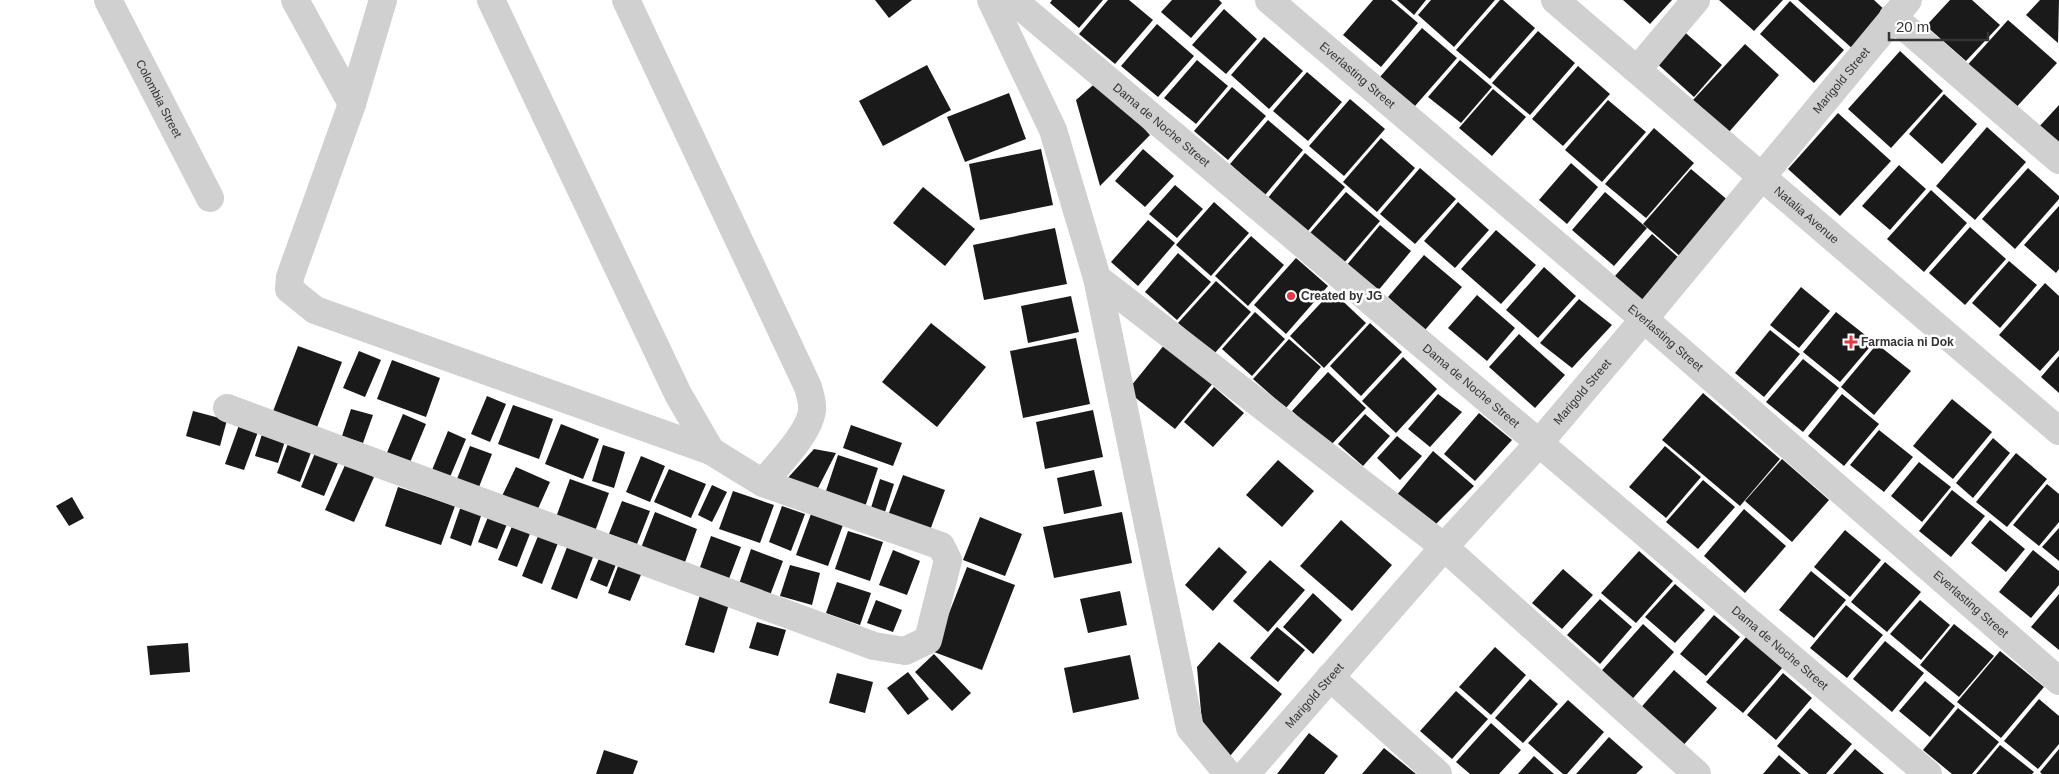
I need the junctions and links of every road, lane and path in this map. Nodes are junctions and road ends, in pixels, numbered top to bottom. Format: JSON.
{"nodes":[{"id":1,"x":108,"y":0,"type":"edge"},
{"id":2,"x":295,"y":0,"type":"edge"},
{"id":3,"x":383,"y":0,"type":"edge"},
{"id":4,"x":491,"y":0,"type":"edge"},
{"id":5,"x":626,"y":0,"type":"edge"},
{"id":6,"x":992,"y":0,"type":"edge"},
{"id":7,"x":1013,"y":0,"type":"edge"},
{"id":8,"x":1269,"y":0,"type":"edge"},
{"id":9,"x":1555,"y":0,"type":"edge"},
{"id":10,"x":1696,"y":0,"type":"edge"},
{"id":11,"x":1900,"y":8,"type":"edge"},
{"id":12,"x":1638,"y":70,"type":"junction"},
{"id":13,"x":352,"y":104,"type":"junction"},
{"id":14,"x":2059,"y":160,"type":"edge"},
{"id":15,"x":1760,"y":177,"type":"junction"},
{"id":16,"x":210,"y":198,"type":"dead end"},
{"id":17,"x":1097,"y":278,"type":"junction"},
{"id":18,"x":1644,"y":319,"type":"junction"},
{"id":19,"x":227,"y":408,"type":"dead end"},
{"id":20,"x":2059,"y":431,"type":"edge"},
{"id":21,"x":1539,"y":443,"type":"junction"},
{"id":22,"x":711,"y":451,"type":"junction"},
{"id":23,"x":763,"y":483,"type":"junction"},
{"id":24,"x":1444,"y":548,"type":"junction"},
{"id":25,"x":1330,"y":677,"type":"junction"},
{"id":26,"x":2059,"y":681,"type":"edge"},
{"id":27,"x":1228,"y":774,"type":"edge"},
{"id":28,"x":1246,"y":774,"type":"edge"},
{"id":29,"x":1438,"y":774,"type":"edge"},
{"id":30,"x":1697,"y":774,"type":"edge"},
{"id":31,"x":1928,"y":774,"type":"edge"}],
"edges":[{"from":1,"to":16,"type":"street","name":"Colombia Street"},
{"from":2,"to":13,"type":"street"},
{"from":3,"to":13,"type":"street"},
{"from":4,"to":22,"type":"street"},
{"from":5,"to":23,"type":"street"},
{"from":6,"to":17,"type":"street"},
{"from":7,"to":21,"type":"street","name":"Dama de Noche Street"},
{"from":8,"to":18,"type":"street","name":"Everlasting Street"},
{"from":9,"to":12,"type":"street","name":"Natalia Avenue"},
{"from":10,"to":12,"type":"street"},
{"from":11,"to":14,"type":"street"},
{"from":11,"to":15,"type":"street","name":"Marigold Street"},
{"from":12,"to":15,"type":"street","name":"Natalia Avenue"},
{"from":13,"to":22,"type":"street"},
{"from":15,"to":18,"type":"street","name":"Marigold Street"},
{"from":15,"to":20,"type":"street","name":"Natalia Avenue"},
{"from":17,"to":24,"type":"street"},
{"from":17,"to":27,"type":"street"},
{"from":18,"to":21,"type":"street","name":"Marigold Street"},
{"from":18,"to":26,"type":"street","name":"Everlasting Street"},
{"from":19,"to":23,"type":"street"},
{"from":21,"to":24,"type":"street","name":"Marigold Street"},
{"from":21,"to":31,"type":"street","name":"Dama de Noche Street"},
{"from":22,"to":23,"type":"street"},
{"from":24,"to":25,"type":"street","name":"Marigold Street"},
{"from":24,"to":30,"type":"street"},
{"from":25,"to":28,"type":"street","name":"Marigold Street"},
{"from":25,"to":29,"type":"street"}]}
